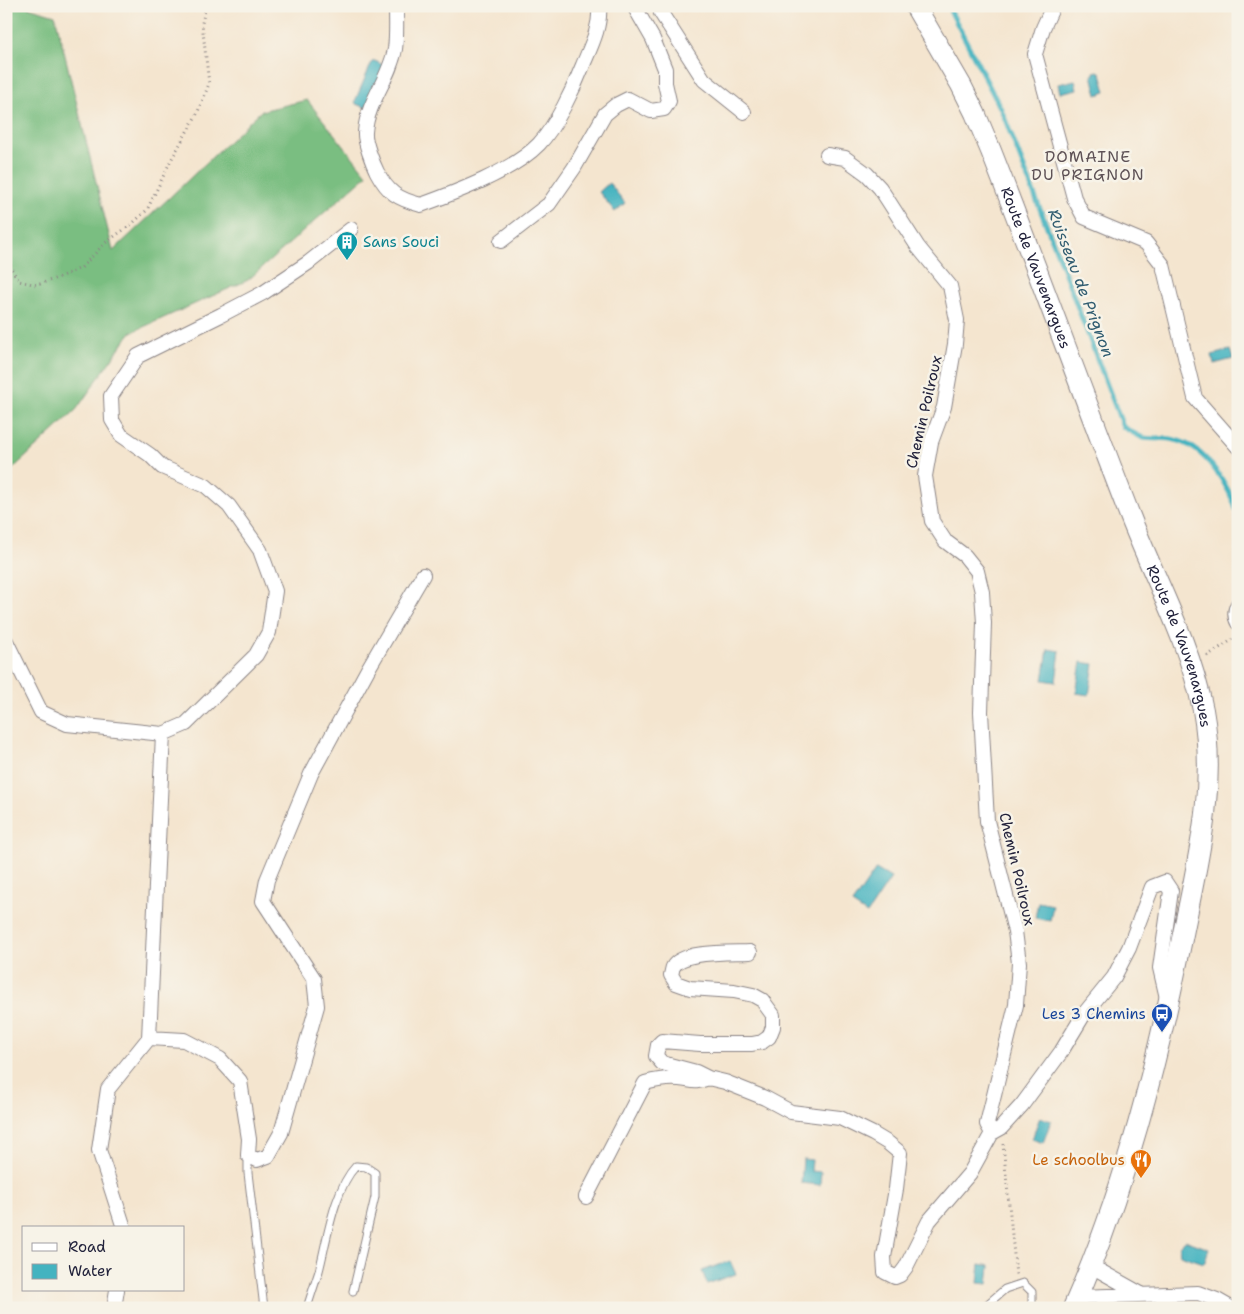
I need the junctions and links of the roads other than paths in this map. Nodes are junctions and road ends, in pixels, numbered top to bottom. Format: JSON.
{"nodes":[{"id":1,"x":396,"y":6,"type":"edge"},
{"id":2,"x":599,"y":6,"type":"edge"},
{"id":3,"x":634,"y":6,"type":"edge"},
{"id":4,"x":660,"y":6,"type":"edge"},
{"id":5,"x":911,"y":6,"type":"edge"},
{"id":6,"x":915,"y":6,"type":"edge"},
{"id":7,"x":1053,"y":6,"type":"edge"},
{"id":8,"x":928,"y":29,"type":"junction"},
{"id":9,"x":744,"y":112,"type":"dead end"},
{"id":10,"x":827,"y":155,"type":"dead end"},
{"id":11,"x":351,"y":229,"type":"dead end"},
{"id":12,"x":501,"y":241,"type":"dead end"},
{"id":13,"x":1238,"y":447,"type":"edge"},
{"id":14,"x":423,"y":575,"type":"dead end"},
{"id":15,"x":1238,"y":604,"type":"edge"},
{"id":16,"x":1238,"y":623,"type":"edge"},
{"id":17,"x":6,"y":641,"type":"edge"},
{"id":18,"x":164,"y":734,"type":"junction"},
{"id":19,"x":750,"y":952,"type":"dead end"},
{"id":20,"x":1169,"y":1006,"type":"junction"},
{"id":21,"x":149,"y":1038,"type":"junction"},
{"id":22,"x":708,"y":1078,"type":"junction"},
{"id":23,"x":996,"y":1130,"type":"junction"},
{"id":24,"x":248,"y":1155,"type":"junction"},
{"id":25,"x":586,"y":1197,"type":"dead end"},
{"id":26,"x":123,"y":1226,"type":"edge"},
{"id":27,"x":1091,"y":1266,"type":"junction"},
{"id":28,"x":353,"y":1290,"type":"dead end"},
{"id":29,"x":117,"y":1292,"type":"edge"},
{"id":30,"x":1143,"y":1295,"type":"junction"},
{"id":31,"x":1077,"y":1299,"type":"edge"},
{"id":32,"x":114,"y":1308,"type":"edge"},
{"id":33,"x":264,"y":1308,"type":"edge"},
{"id":34,"x":307,"y":1308,"type":"edge"},
{"id":35,"x":984,"y":1308,"type":"edge"},
{"id":36,"x":1032,"y":1308,"type":"edge"},
{"id":37,"x":1231,"y":1308,"type":"edge"}],
"edges":[{"from":1,"to":2,"type":"street"},
{"from":3,"to":12,"type":"street"},
{"from":4,"to":9,"type":"street"},
{"from":5,"to":8,"type":"main road","name":"Route de Vauvenargues"},
{"from":6,"to":8,"type":"main road","name":"Route de Vauvenargues"},
{"from":7,"to":13,"type":"street"},
{"from":8,"to":20,"type":"main road","name":"Route de Vauvenargues"},
{"from":10,"to":23,"type":"street","name":"Chemin Poilroux"},
{"from":11,"to":18,"type":"street"},
{"from":14,"to":24,"type":"street"},
{"from":15,"to":16,"type":"street"},
{"from":17,"to":18,"type":"street"},
{"from":18,"to":21,"type":"street"},
{"from":19,"to":22,"type":"street"},
{"from":20,"to":23,"type":"street"},
{"from":20,"to":27,"type":"main road","name":"Route de Vauvenargues"},
{"from":21,"to":24,"type":"street"},
{"from":21,"to":26,"type":"street"},
{"from":22,"to":23,"type":"street"},
{"from":22,"to":25,"type":"street"},
{"from":24,"to":33,"type":"lane"},
{"from":27,"to":30,"type":"street"},
{"from":27,"to":31,"type":"main road","name":"Route de Vauvenargues"},
{"from":28,"to":34,"type":"lane"},
{"from":29,"to":32,"type":"street"},
{"from":30,"to":31,"type":"street"},
{"from":30,"to":37,"type":"street"},
{"from":35,"to":36,"type":"lane"}]}
